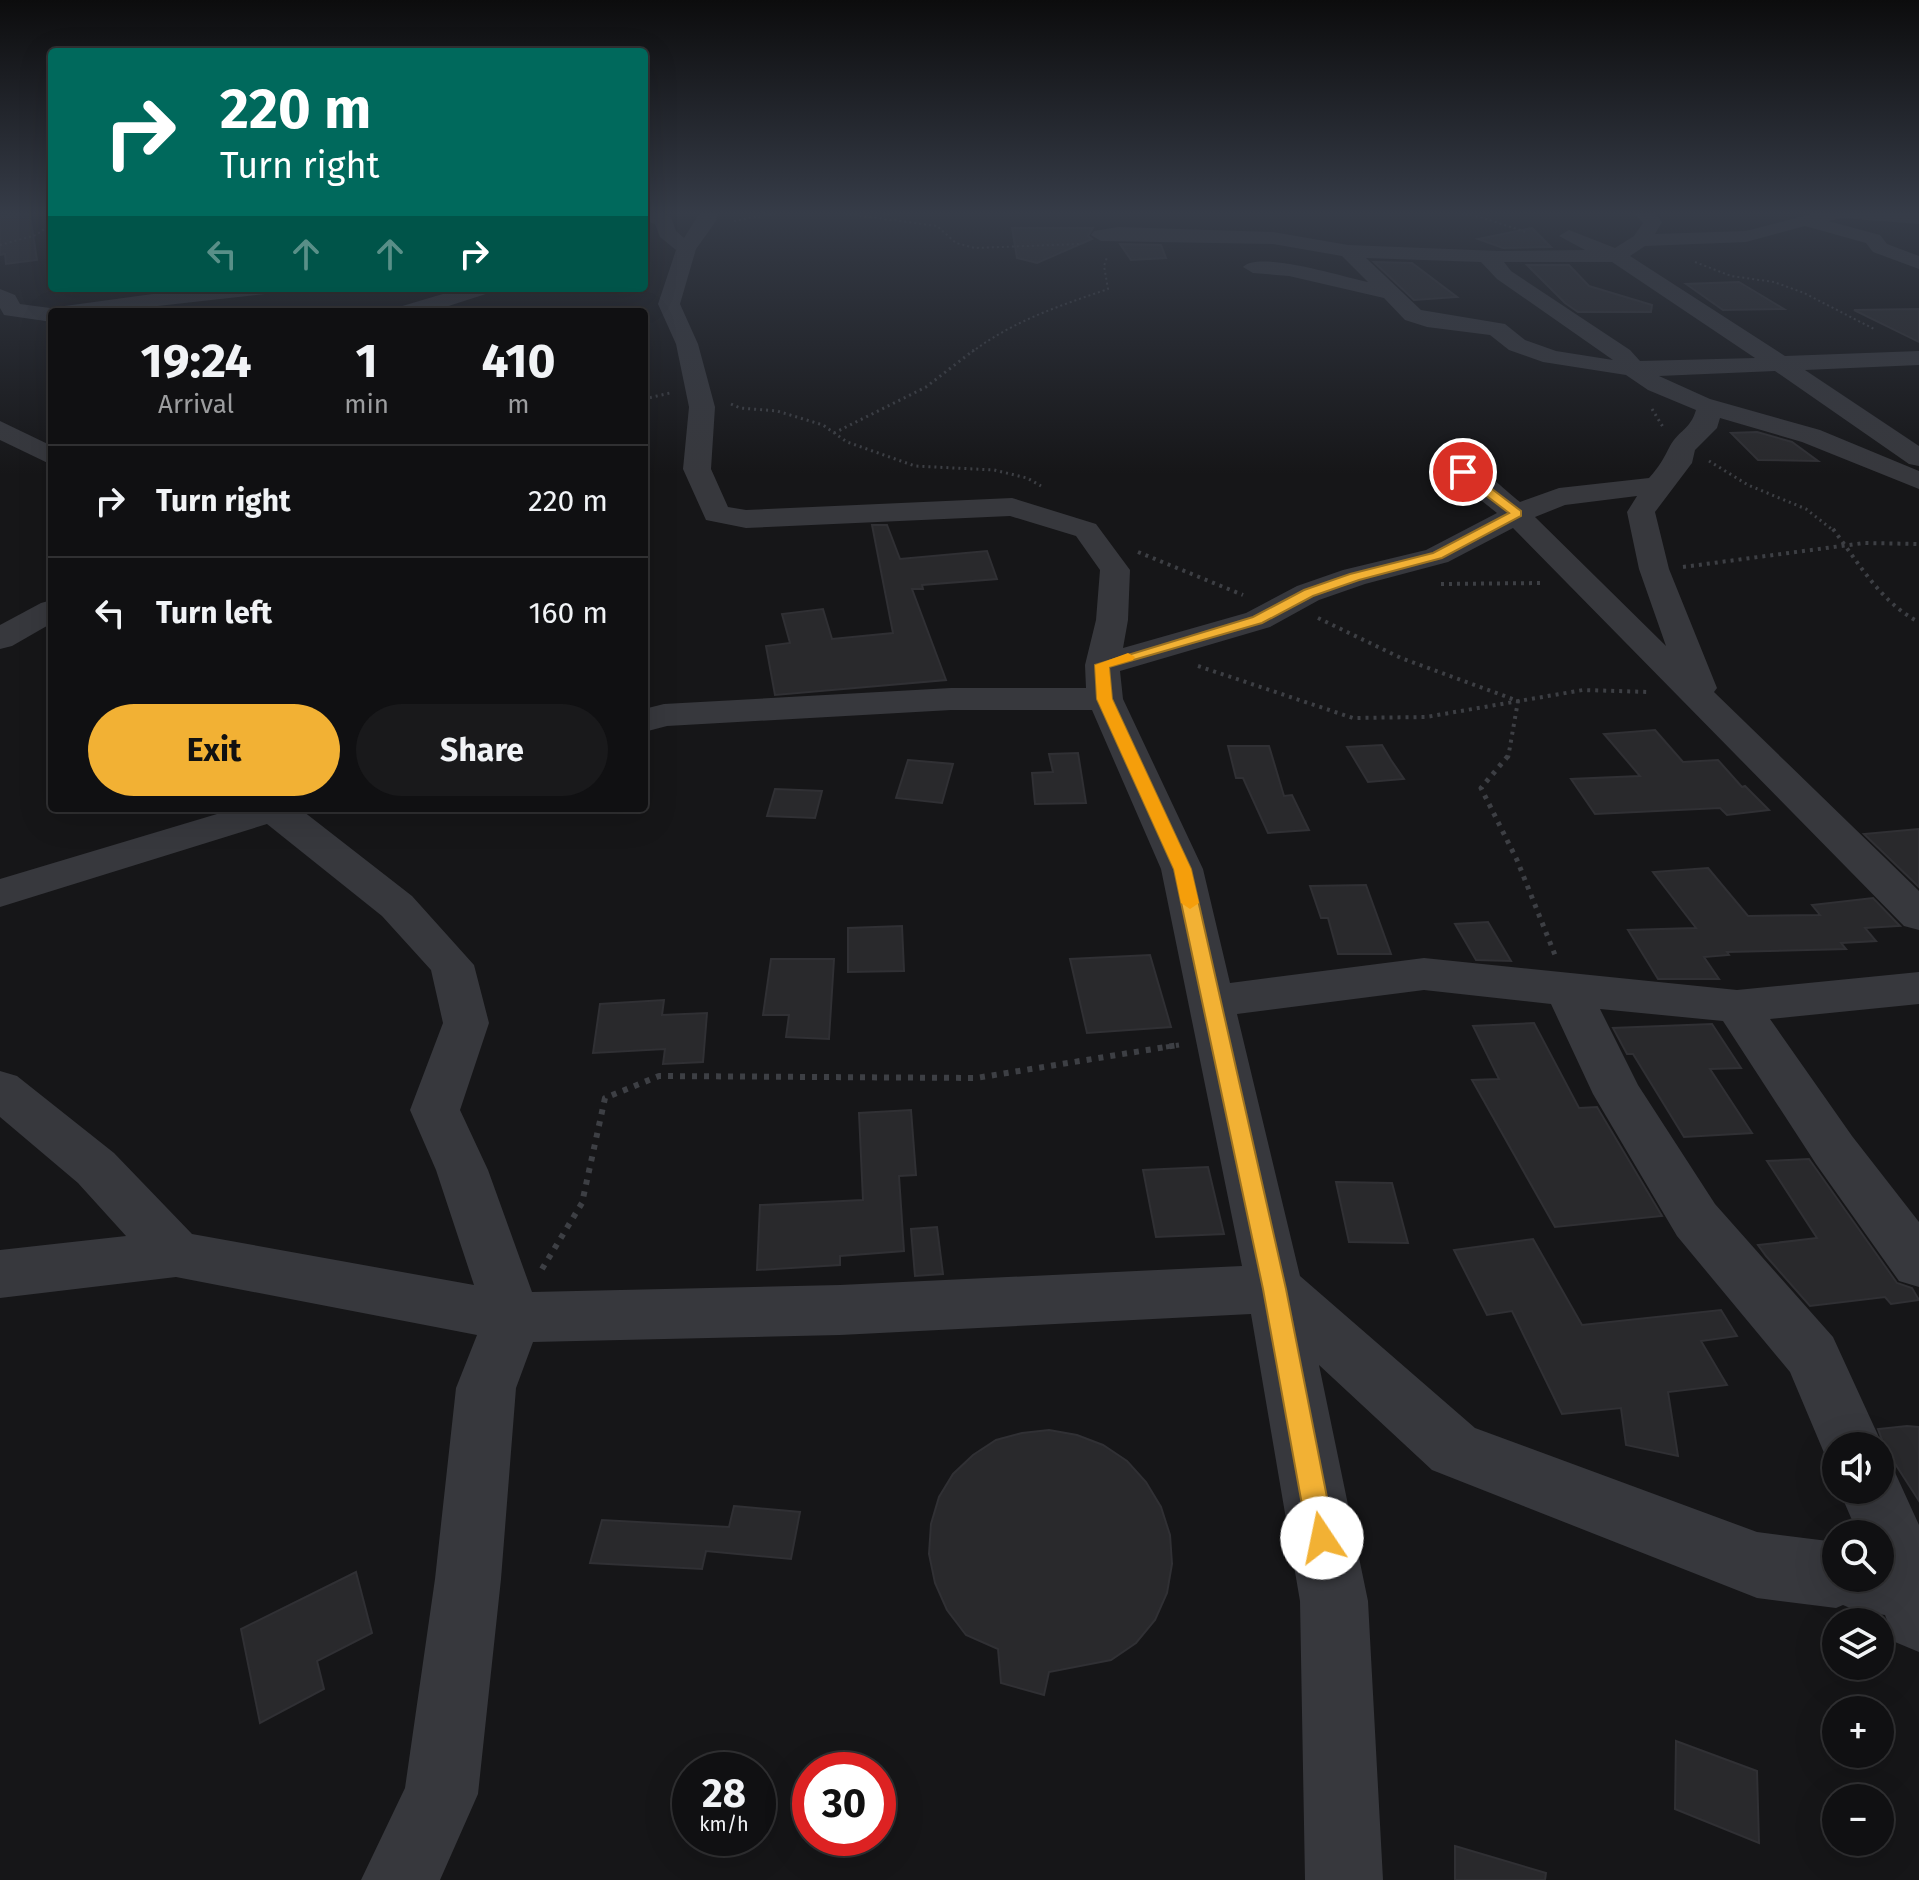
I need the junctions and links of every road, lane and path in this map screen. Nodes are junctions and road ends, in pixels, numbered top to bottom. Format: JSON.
{"nodes":[{"id":1,"x":5,"y":299,"type":"edge"},
{"id":2,"x":153,"y":299,"type":"edge"},
{"id":3,"x":450,"y":299,"type":"edge"},
{"id":4,"x":671,"y":299,"type":"edge"},
{"id":5,"x":1079,"y":299,"type":"edge"},
{"id":6,"x":1397,"y":299,"type":"edge"},
{"id":7,"x":1539,"y":299,"type":"edge"},
{"id":8,"x":1684,"y":299,"type":"edge"},
{"id":9,"x":1815,"y":299,"type":"edge"},
{"id":10,"x":87,"y":308,"type":"edge"},
{"id":11,"x":420,"y":308,"type":"edge"},
{"id":12,"x":48,"y":313,"type":"edge"},
{"id":13,"x":1874,"y":329,"type":"joint"},
{"id":14,"x":1916,"y":359,"type":"edge"},
{"id":15,"x":1778,"y":363,"type":"junction"},
{"id":16,"x":1630,"y":368,"type":"junction"},
{"id":17,"x":1650,"y":384,"type":"junction"},
{"id":18,"x":1710,"y":406,"type":"junction"},
{"id":19,"x":0,"y":429,"type":"edge"},
{"id":20,"x":834,"y":433,"type":"dead end"},
{"id":21,"x":48,"y":455,"type":"edge"},
{"id":22,"x":1919,"y":458,"type":"edge"},
{"id":23,"x":1673,"y":465,"type":"junction"},
{"id":24,"x":1463,"y":472,"type":"dead end"},
{"id":25,"x":1919,"y":481,"type":"edge"},
{"id":26,"x":1517,"y":514,"type":"junction"},
{"id":27,"x":48,"y":612,"type":"edge"},
{"id":28,"x":1919,"y":622,"type":"edge"},
{"id":29,"x":0,"y":639,"type":"edge"},
{"id":30,"x":1153,"y":651,"type":"junction"},
{"id":31,"x":1103,"y":682,"type":"junction"},
{"id":32,"x":1705,"y":702,"type":"junction"},
{"id":33,"x":648,"y":720,"type":"edge"},
{"id":34,"x":266,"y":812,"type":"edge"},
{"id":35,"x":280,"y":812,"type":"edge"},
{"id":36,"x":0,"y":893,"type":"edge"},
{"id":37,"x":1919,"y":916,"type":"edge"},
{"id":38,"x":1919,"y":988,"type":"edge"},
{"id":39,"x":1567,"y":990,"type":"junction"},
{"id":40,"x":1737,"y":1006,"type":"junction"},
{"id":41,"x":1216,"y":1020,"type":"junction"},
{"id":42,"x":0,"y":1089,"type":"edge"},
{"id":43,"x":176,"y":1254,"type":"junction"},
{"id":44,"x":1919,"y":1264,"type":"edge"},
{"id":45,"x":0,"y":1274,"type":"edge"},
{"id":46,"x":1275,"y":1289,"type":"junction"},
{"id":47,"x":513,"y":1317,"type":"junction"},
{"id":48,"x":1846,"y":1432,"type":"edge"},
{"id":49,"x":1875,"y":1504,"type":"edge"},
{"id":50,"x":1822,"y":1573,"type":"edge"},
{"id":51,"x":1902,"y":1592,"type":"edge"},
{"id":52,"x":400,"y":1880,"type":"edge"},
{"id":53,"x":1344,"y":1880,"type":"edge"}],
"edges":[{"from":1,"to":12,"type":"street"},
{"from":2,"to":10,"type":"street"},
{"from":3,"to":11,"type":"street"},
{"from":4,"to":31,"type":"street"},
{"from":5,"to":20,"type":"path"},
{"from":6,"to":16,"type":"street"},
{"from":7,"to":16,"type":"street"},
{"from":8,"to":15,"type":"street"},
{"from":9,"to":13,"type":"path"},
{"from":13,"to":14,"type":"street"},
{"from":14,"to":15,"type":"street"},
{"from":15,"to":16,"type":"street"},
{"from":15,"to":22,"type":"street"},
{"from":16,"to":17,"type":"street"},
{"from":17,"to":18,"type":"street"},
{"from":17,"to":23,"type":"path"},
{"from":18,"to":23,"type":"street"},
{"from":18,"to":25,"type":"street"},
{"from":19,"to":21,"type":"street"},
{"from":23,"to":26,"type":"street"},
{"from":23,"to":28,"type":"path"},
{"from":23,"to":32,"type":"street"},
{"from":24,"to":26,"type":"street"},
{"from":26,"to":30,"type":"street"},
{"from":26,"to":32,"type":"street"},
{"from":27,"to":29,"type":"street"},
{"from":30,"to":31,"type":"street"},
{"from":30,"to":32,"type":"path"},
{"from":31,"to":33,"type":"street"},
{"from":31,"to":41,"type":"street"},
{"from":32,"to":37,"type":"street"},
{"from":34,"to":36,"type":"street"},
{"from":35,"to":47,"type":"street"},
{"from":38,"to":40,"type":"street"},
{"from":39,"to":40,"type":"street"},
{"from":39,"to":41,"type":"street"},
{"from":39,"to":48,"type":"street"},
{"from":40,"to":44,"type":"street"},
{"from":41,"to":46,"type":"street"},
{"from":41,"to":47,"type":"path"},
{"from":42,"to":43,"type":"street"},
{"from":43,"to":45,"type":"street"},
{"from":43,"to":47,"type":"street"},
{"from":46,"to":47,"type":"street"},
{"from":46,"to":50,"type":"street"},
{"from":46,"to":53,"type":"street"},
{"from":47,"to":52,"type":"street"},
{"from":49,"to":51,"type":"street"}]}
